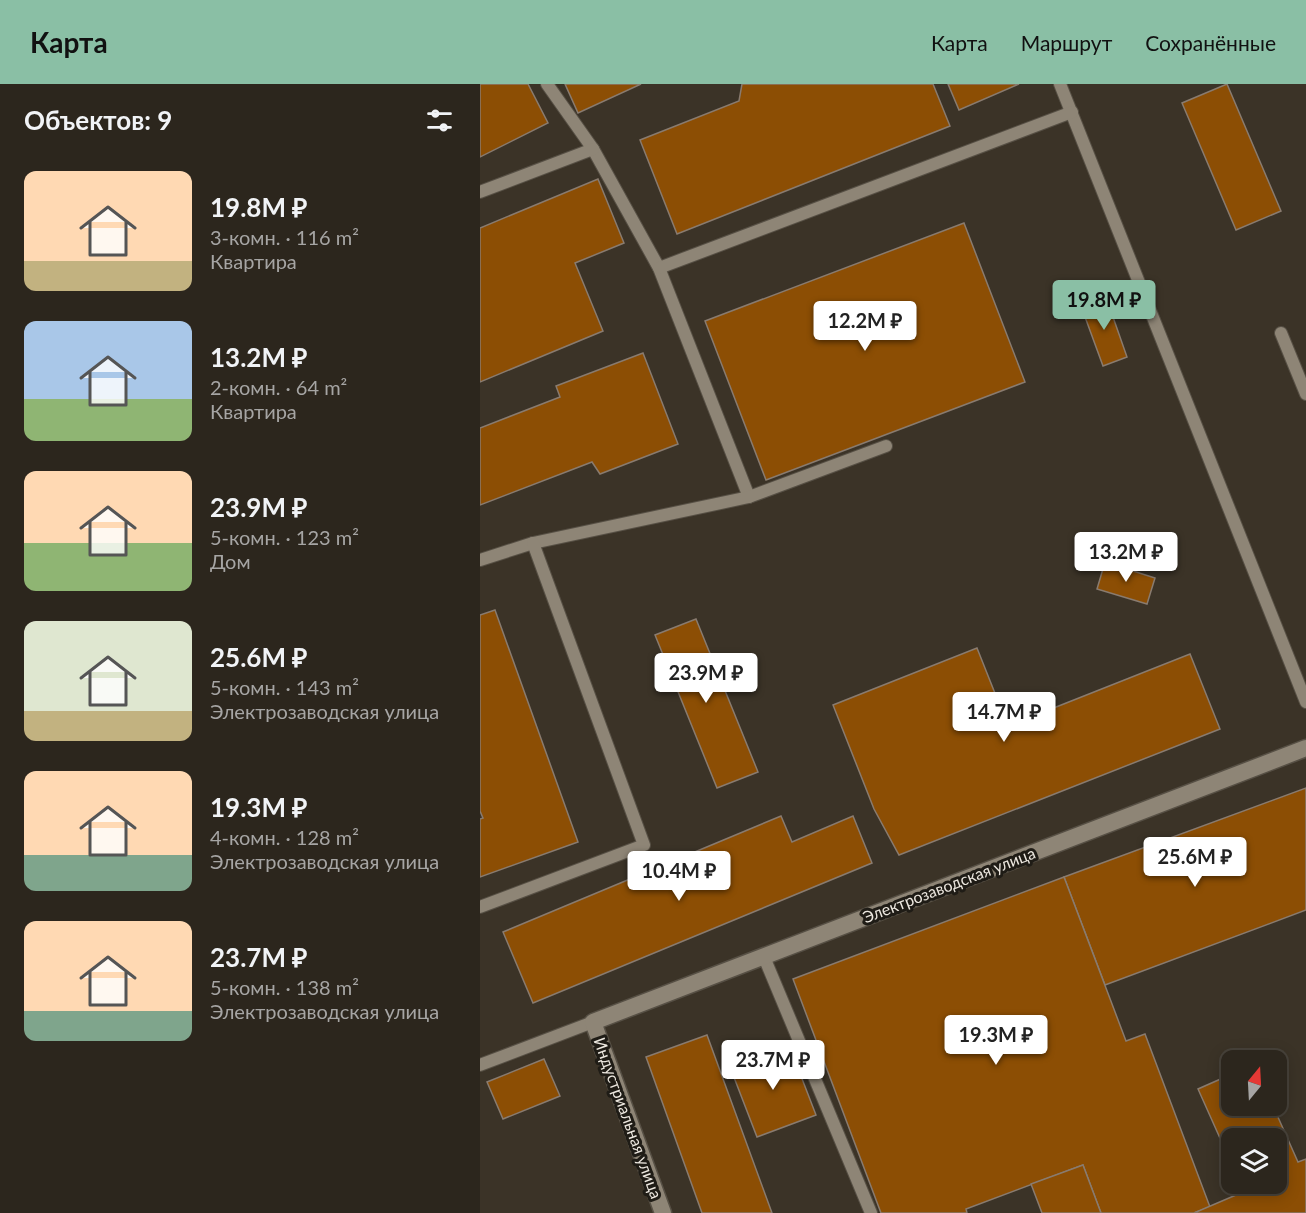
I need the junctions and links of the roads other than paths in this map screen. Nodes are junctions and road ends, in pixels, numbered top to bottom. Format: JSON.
{"nodes":[{"id":1,"x":547,"y":84,"type":"edge"},
{"id":2,"x":1060,"y":84,"type":"edge"},
{"id":3,"x":1072,"y":112,"type":"junction"},
{"id":4,"x":593,"y":149,"type":"junction"},
{"id":5,"x":480,"y":192,"type":"edge"},
{"id":6,"x":659,"y":268,"type":"junction"},
{"id":7,"x":1281,"y":333,"type":"dead end"},
{"id":8,"x":1306,"y":394,"type":"edge"},
{"id":9,"x":886,"y":446,"type":"dead end"},
{"id":10,"x":749,"y":497,"type":"junction"},
{"id":11,"x":533,"y":543,"type":"junction"},
{"id":12,"x":480,"y":560,"type":"edge"},
{"id":13,"x":1306,"y":702,"type":"edge"},
{"id":14,"x":1306,"y":748,"type":"edge"},
{"id":15,"x":480,"y":907,"type":"edge"},
{"id":16,"x":764,"y":957,"type":"junction"},
{"id":17,"x":593,"y":1022,"type":"junction"},
{"id":18,"x":480,"y":1065,"type":"edge"},
{"id":19,"x":663,"y":1213,"type":"edge"},
{"id":20,"x":871,"y":1213,"type":"edge"}],
"edges":[{"from":1,"to":4,"type":"lane"},
{"from":2,"to":3,"type":"lane"},
{"from":3,"to":6,"type":"lane"},
{"from":3,"to":13,"type":"lane"},
{"from":4,"to":5,"type":"lane"},
{"from":4,"to":6,"type":"lane"},
{"from":6,"to":10,"type":"lane"},
{"from":7,"to":8,"type":"lane"},
{"from":9,"to":10,"type":"lane"},
{"from":10,"to":11,"type":"lane"},
{"from":11,"to":12,"type":"lane"},
{"from":11,"to":15,"type":"lane"},
{"from":14,"to":16,"type":"street","name":"Электрозаводская улица"},
{"from":16,"to":17,"type":"street","name":"Электрозаводская улица"},
{"from":16,"to":20,"type":"lane"},
{"from":17,"to":18,"type":"lane"},
{"from":17,"to":19,"type":"street","name":"Индустриальная улица"}]}
